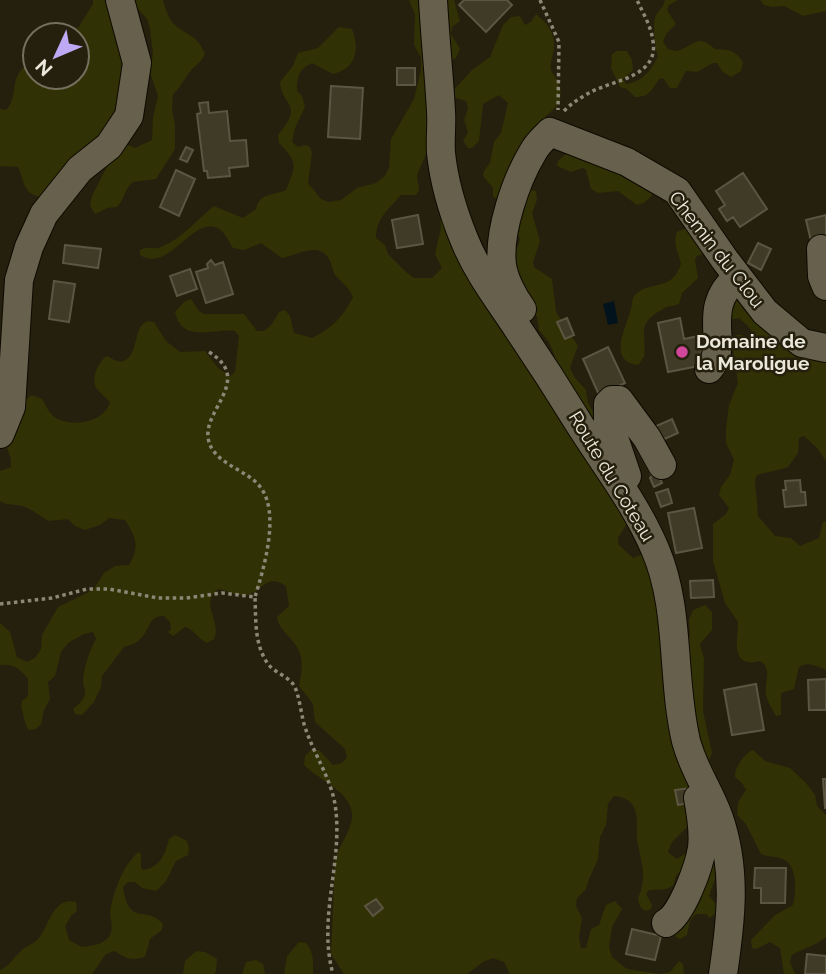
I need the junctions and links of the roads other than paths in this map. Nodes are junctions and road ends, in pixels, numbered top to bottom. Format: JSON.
{"nodes":[{"id":1,"x":120,"y":0,"type":"edge"},
{"id":2,"x":433,"y":0,"type":"edge"},
{"id":3,"x":821,"y":249,"type":"dead end"},
{"id":4,"x":737,"y":277,"type":"junction"},
{"id":5,"x":826,"y":286,"type":"edge"},
{"id":6,"x":530,"y":346,"type":"junction"},
{"id":7,"x":826,"y":348,"type":"edge"},
{"id":8,"x":709,"y":369,"type":"dead end"},
{"id":9,"x":0,"y":434,"type":"edge"},
{"id":10,"x":662,"y":465,"type":"dead end"},
{"id":11,"x":627,"y":494,"type":"junction"},
{"id":12,"x":706,"y":792,"type":"junction"},
{"id":13,"x":666,"y":923,"type":"dead end"},
{"id":14,"x":723,"y":974,"type":"edge"}],
"edges":[{"from":1,"to":9,"type":"street"},
{"from":2,"to":6,"type":"street","name":"Route du Coteau"},
{"from":3,"to":5,"type":"street"},
{"from":4,"to":6,"type":"street","name":"Chemin du Clou"},
{"from":4,"to":7,"type":"street","name":"Chemin du Clou"},
{"from":4,"to":8,"type":"street"},
{"from":6,"to":11,"type":"street","name":"Route du Coteau"},
{"from":10,"to":11,"type":"street"},
{"from":11,"to":12,"type":"street","name":"Route du Coteau"},
{"from":12,"to":13,"type":"street"},
{"from":12,"to":14,"type":"street","name":"Route du Coteau"}]}
